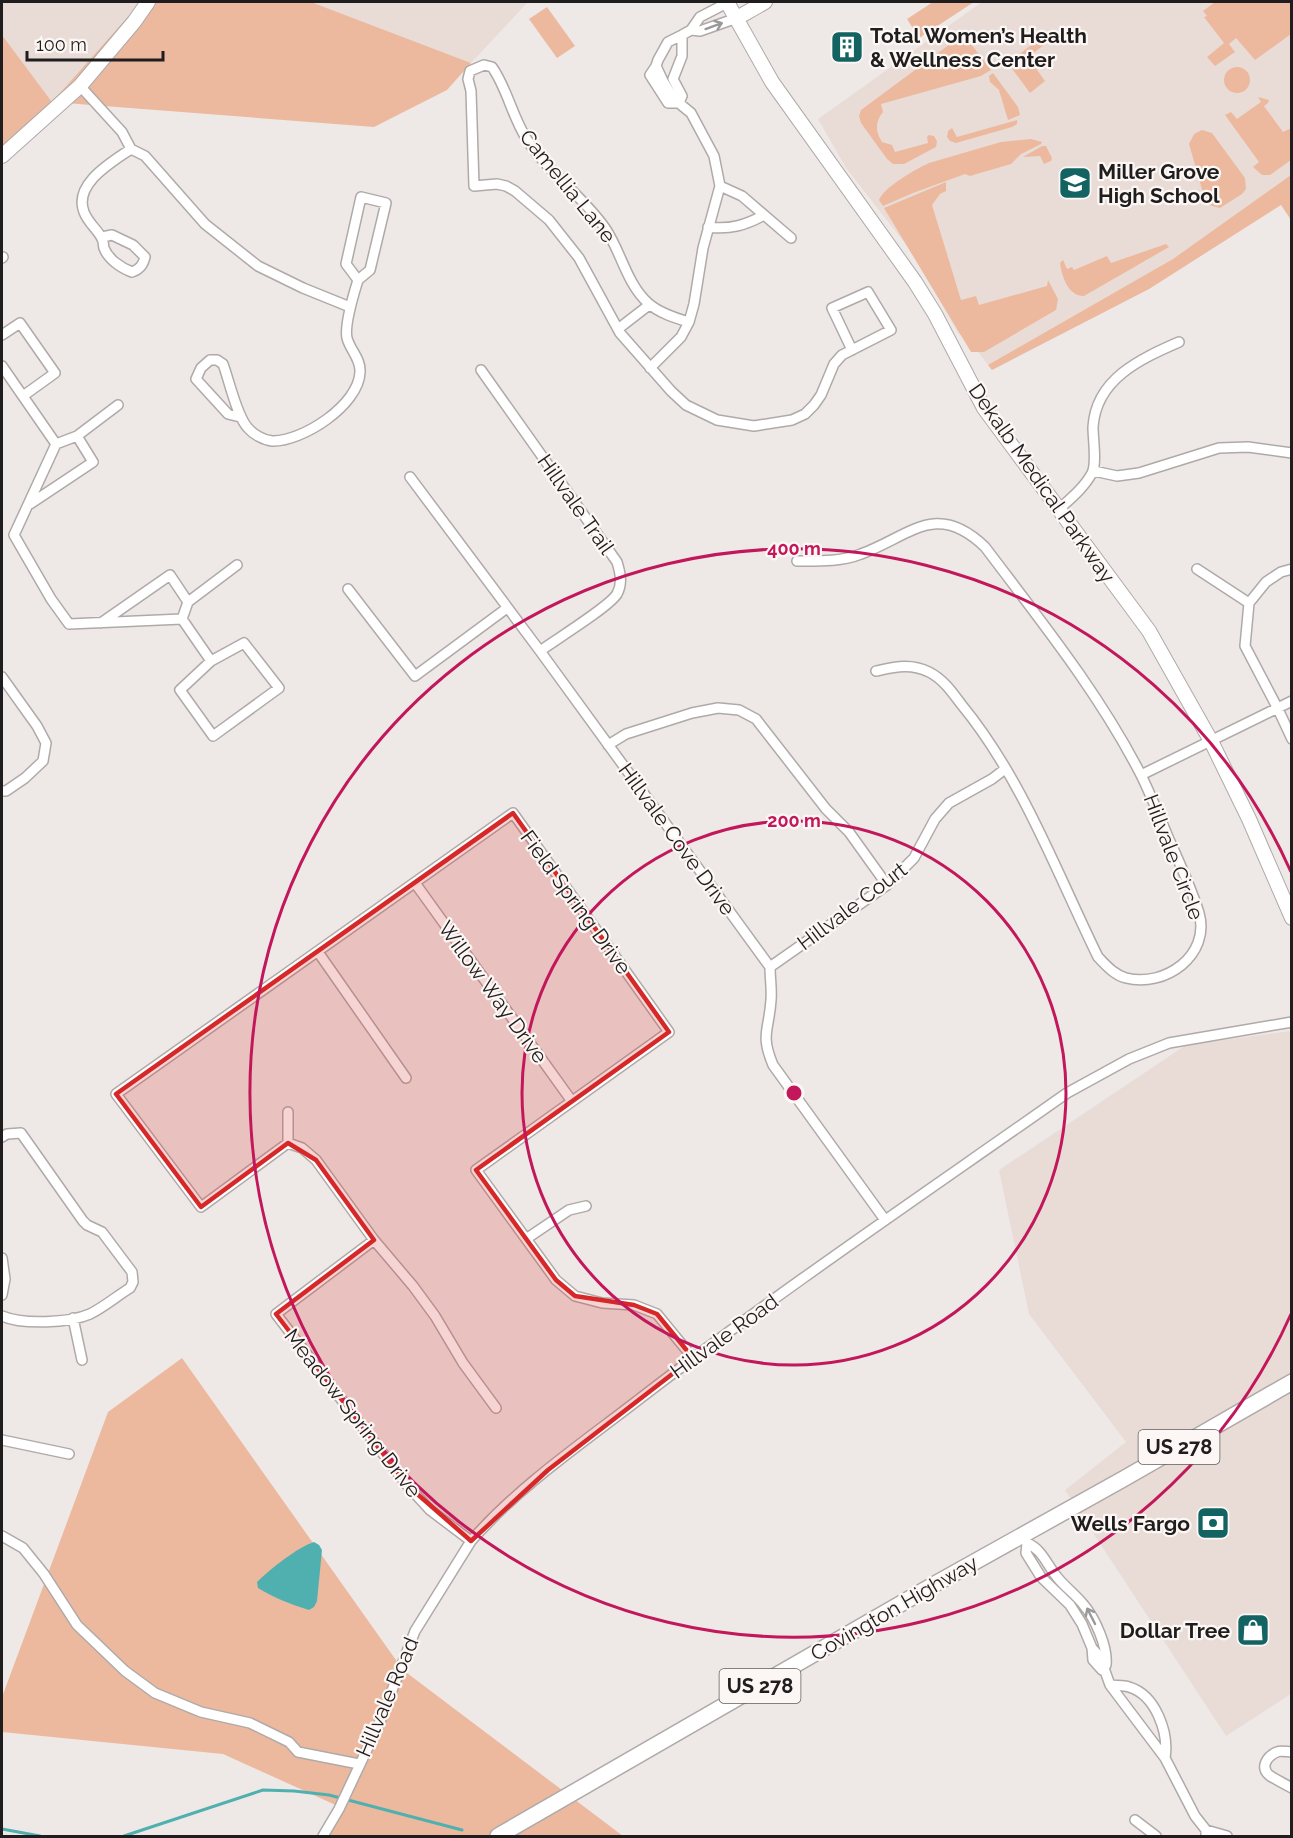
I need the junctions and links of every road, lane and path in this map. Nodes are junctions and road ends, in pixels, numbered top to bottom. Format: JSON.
{"nodes":[{"id":1,"x":148,"y":2,"type":"edge"},
{"id":2,"x":728,"y":2,"type":"edge"},
{"id":3,"x":765,"y":2,"type":"edge"},
{"id":4,"x":738,"y":18,"type":"junction"},
{"id":5,"x":691,"y":30,"type":"junction"},
{"id":6,"x":682,"y":34,"type":"junction"},
{"id":7,"x":665,"y":83,"type":"junction"},
{"id":8,"x":80,"y":86,"type":"junction"},
{"id":9,"x":131,"y":148,"type":"junction"},
{"id":10,"x":2,"y":156,"type":"edge"},
{"id":11,"x":720,"y":186,"type":"junction"},
{"id":12,"x":764,"y":214,"type":"junction"},
{"id":13,"x":708,"y":227,"type":"junction"},
{"id":14,"x":102,"y":237,"type":"junction"},
{"id":15,"x":791,"y":238,"type":"dead end"},
{"id":16,"x":358,"y":280,"type":"junction"},
{"id":17,"x":649,"y":304,"type":"junction"},
{"id":18,"x":350,"y":307,"type":"junction"},
{"id":19,"x":689,"y":322,"type":"junction"},
{"id":20,"x":618,"y":329,"type":"junction"},
{"id":21,"x":2,"y":335,"type":"edge"},
{"id":22,"x":1179,"y":342,"type":"dead end"},
{"id":23,"x":852,"y":350,"type":"junction"},
{"id":24,"x":2,"y":366,"type":"edge"},
{"id":25,"x":650,"y":368,"type":"junction"},
{"id":26,"x":481,"y":370,"type":"dead end"},
{"id":27,"x":23,"y":396,"type":"junction"},
{"id":28,"x":118,"y":405,"type":"dead end"},
{"id":29,"x":240,"y":417,"type":"junction"},
{"id":30,"x":76,"y":436,"type":"junction"},
{"id":31,"x":56,"y":444,"type":"junction"},
{"id":32,"x":1292,"y":453,"type":"edge"},
{"id":33,"x":1094,"y":471,"type":"junction"},
{"id":34,"x":410,"y":477,"type":"dead end"},
{"id":35,"x":28,"y":505,"type":"junction"},
{"id":36,"x":1058,"y":510,"type":"junction"},
{"id":37,"x":797,"y":561,"type":"dead end"},
{"id":38,"x":237,"y":565,"type":"dead end"},
{"id":39,"x":1197,"y":569,"type":"dead end"},
{"id":40,"x":1292,"y":569,"type":"edge"},
{"id":41,"x":348,"y":589,"type":"dead end"},
{"id":42,"x":188,"y":602,"type":"junction"},
{"id":43,"x":1249,"y":603,"type":"junction"},
{"id":44,"x":507,"y":608,"type":"junction"},
{"id":45,"x":182,"y":619,"type":"junction"},
{"id":46,"x":101,"y":623,"type":"junction"},
{"id":47,"x":540,"y":651,"type":"junction"},
{"id":48,"x":211,"y":661,"type":"junction"},
{"id":49,"x":876,"y":671,"type":"dead end"},
{"id":50,"x":2,"y":677,"type":"edge"},
{"id":51,"x":1292,"y":701,"type":"edge"},
{"id":52,"x":1277,"y":707,"type":"junction"},
{"id":53,"x":1292,"y":739,"type":"edge"},
{"id":54,"x":1210,"y":741,"type":"junction"},
{"id":55,"x":608,"y":745,"type":"junction"},
{"id":56,"x":1005,"y":769,"type":"junction"},
{"id":57,"x":1141,"y":775,"type":"junction"},
{"id":58,"x":2,"y":791,"type":"edge"},
{"id":59,"x":415,"y":883,"type":"junction"},
{"id":60,"x":887,"y":885,"type":"junction"},
{"id":61,"x":1292,"y":918,"type":"edge"},
{"id":62,"x":318,"y":952,"type":"junction"},
{"id":63,"x":770,"y":967,"type":"junction"},
{"id":64,"x":1292,"y":1022,"type":"edge"},
{"id":65,"x":406,"y":1078,"type":"dead end"},
{"id":66,"x":571,"y":1100,"type":"junction"},
{"id":67,"x":288,"y":1112,"type":"dead end"},
{"id":68,"x":2,"y":1137,"type":"edge"},
{"id":69,"x":288,"y":1143,"type":"junction"},
{"id":70,"x":586,"y":1206,"type":"dead end"},
{"id":71,"x":885,"y":1220,"type":"junction"},
{"id":72,"x":526,"y":1239,"type":"junction"},
{"id":73,"x":374,"y":1240,"type":"junction"},
{"id":74,"x":2,"y":1258,"type":"edge"},
{"id":75,"x":2,"y":1295,"type":"edge"},
{"id":76,"x":2,"y":1316,"type":"edge"},
{"id":77,"x":73,"y":1318,"type":"junction"},
{"id":78,"x":693,"y":1358,"type":"junction"},
{"id":79,"x":82,"y":1360,"type":"dead end"},
{"id":80,"x":1292,"y":1382,"type":"edge"},
{"id":81,"x":496,"y":1408,"type":"dead end"},
{"id":82,"x":2,"y":1440,"type":"edge"},
{"id":83,"x":69,"y":1454,"type":"dead end"},
{"id":84,"x":2,"y":1536,"type":"edge"},
{"id":85,"x":471,"y":1540,"type":"junction"},
{"id":86,"x":1024,"y":1540,"type":"junction"},
{"id":87,"x":1100,"y":1637,"type":"junction"},
{"id":88,"x":1091,"y":1644,"type":"junction"},
{"id":89,"x":1104,"y":1672,"type":"junction"},
{"id":90,"x":1110,"y":1685,"type":"junction"},
{"id":91,"x":1292,"y":1752,"type":"edge"},
{"id":92,"x":1165,"y":1758,"type":"junction"},
{"id":93,"x":359,"y":1764,"type":"junction"},
{"id":94,"x":1292,"y":1788,"type":"edge"},
{"id":95,"x":1135,"y":1820,"type":"dead end"},
{"id":96,"x":1206,"y":1833,"type":"edge"},
{"id":97,"x":323,"y":1836,"type":"edge"},
{"id":98,"x":498,"y":1836,"type":"edge"},
{"id":99,"x":1156,"y":1836,"type":"edge"},
{"id":100,"x":1227,"y":1836,"type":"edge"}],
"edges":[{"from":1,"to":8,"type":"main road"},
{"from":2,"to":4,"type":"main road","name":"Dekalb Medical Parkway"},
{"from":2,"to":5,"type":"street"},
{"from":3,"to":4,"type":"main road"},
{"from":5,"to":4,"type":"street","one_way":true},
{"from":4,"to":36,"type":"main road","name":"Dekalb Medical Parkway"},
{"from":5,"to":6,"type":"street"},
{"from":6,"to":7,"type":"street"},
{"from":6,"to":7,"type":"street"},
{"from":7,"to":11,"type":"street"},
{"from":8,"to":9,"type":"street"},
{"from":8,"to":10,"type":"main road"},
{"from":9,"to":14,"type":"street"},
{"from":9,"to":18,"type":"street"},
{"from":11,"to":12,"type":"street"},
{"from":11,"to":13,"type":"street"},
{"from":12,"to":13,"type":"street"},
{"from":12,"to":15,"type":"street"},
{"from":13,"to":19,"type":"street"},
{"from":14,"to":14,"type":"street"},
{"from":16,"to":16,"type":"street"},
{"from":16,"to":18,"type":"street"},
{"from":17,"to":19,"type":"street","name":"Camellia Lane"},
{"from":17,"to":20,"type":"street"},
{"from":17,"to":20,"type":"street","name":"Camellia Lane"},
{"from":18,"to":29,"type":"street"},
{"from":19,"to":25,"type":"street"},
{"from":20,"to":25,"type":"street","name":"Camellia Lane"},
{"from":21,"to":27,"type":"street"},
{"from":22,"to":33,"type":"street"},
{"from":23,"to":23,"type":"street","name":"Camellia Lane"},
{"from":23,"to":25,"type":"street","name":"Camellia Lane"},
{"from":24,"to":27,"type":"street"},
{"from":26,"to":47,"type":"street","name":"Hillvale Trail"},
{"from":27,"to":31,"type":"street"},
{"from":28,"to":30,"type":"street"},
{"from":29,"to":29,"type":"street"},
{"from":30,"to":31,"type":"street"},
{"from":30,"to":35,"type":"street"},
{"from":31,"to":35,"type":"street"},
{"from":32,"to":33,"type":"street"},
{"from":33,"to":36,"type":"street"},
{"from":34,"to":44,"type":"street","name":"Hillvale Cove Drive"},
{"from":35,"to":46,"type":"street"},
{"from":36,"to":54,"type":"main road","name":"Dekalb Medical Parkway"},
{"from":37,"to":57,"type":"street","name":"Hillvale Circle"},
{"from":38,"to":42,"type":"street"},
{"from":39,"to":43,"type":"street"},
{"from":40,"to":43,"type":"street"},
{"from":41,"to":44,"type":"street"},
{"from":42,"to":45,"type":"street"},
{"from":42,"to":46,"type":"street"},
{"from":43,"to":52,"type":"street"},
{"from":44,"to":47,"type":"street","name":"Hillvale Cove Drive"},
{"from":45,"to":46,"type":"street"},
{"from":45,"to":48,"type":"street"},
{"from":47,"to":55,"type":"street","name":"Hillvale Cove Drive"},
{"from":48,"to":48,"type":"street"},
{"from":49,"to":56,"type":"street","name":"Hillvale Circle"},
{"from":50,"to":58,"type":"street"},
{"from":51,"to":52,"type":"street"},
{"from":52,"to":53,"type":"street"},
{"from":52,"to":54,"type":"street"},
{"from":54,"to":57,"type":"street"},
{"from":54,"to":61,"type":"main road","name":"Dekalb Medical Parkway"},
{"from":55,"to":60,"type":"street"},
{"from":55,"to":63,"type":"street","name":"Hillvale Cove Drive"},
{"from":56,"to":57,"type":"street","name":"Hillvale Circle"},
{"from":56,"to":60,"type":"street","name":"Hillvale Court"},
{"from":59,"to":62,"type":"street","name":"Field Spring Drive"},
{"from":59,"to":66,"type":"street","name":"Willow Way Drive"},
{"from":59,"to":66,"type":"street","name":"Field Spring Drive"},
{"from":60,"to":63,"type":"street","name":"Hillvale Court"},
{"from":62,"to":65,"type":"street"},
{"from":62,"to":69,"type":"street","name":"Field Spring Drive"},
{"from":63,"to":71,"type":"street"},
{"from":64,"to":71,"type":"street","name":"Hillvale Road"},
{"from":66,"to":72,"type":"street","name":"Field Spring Drive"},
{"from":67,"to":69,"type":"street"},
{"from":68,"to":77,"type":"street"},
{"from":69,"to":73,"type":"street"},
{"from":70,"to":72,"type":"street"},
{"from":71,"to":78,"type":"street","name":"Hillvale Road"},
{"from":72,"to":78,"type":"street","name":"Field Spring Drive"},
{"from":73,"to":81,"type":"street"},
{"from":73,"to":85,"type":"street","name":"Meadow Spring Drive"},
{"from":74,"to":75,"type":"street"},
{"from":76,"to":77,"type":"street"},
{"from":77,"to":79,"type":"street"},
{"from":78,"to":85,"type":"street","name":"Hillvale Road"},
{"from":80,"to":86,"type":"main road","name":"Covington Highway","number":"US 278"},
{"from":82,"to":83,"type":"street"},
{"from":84,"to":93,"type":"street"},
{"from":85,"to":93,"type":"street","name":"Hillvale Road"},
{"from":87,"to":86,"type":"street","one_way":true},
{"from":86,"to":88,"type":"street"},
{"from":86,"to":98,"type":"main road","name":"Covington Highway","number":"US 278"},
{"from":87,"to":88,"type":"street"},
{"from":87,"to":89,"type":"street"},
{"from":88,"to":89,"type":"street"},
{"from":89,"to":90,"type":"street"},
{"from":90,"to":92,"type":"street"},
{"from":90,"to":92,"type":"street"},
{"from":91,"to":94,"type":"street"},
{"from":92,"to":96,"type":"street"},
{"from":93,"to":97,"type":"street","name":"Hillvale Road"},
{"from":95,"to":99,"type":"street"},
{"from":96,"to":100,"type":"street"}]}
